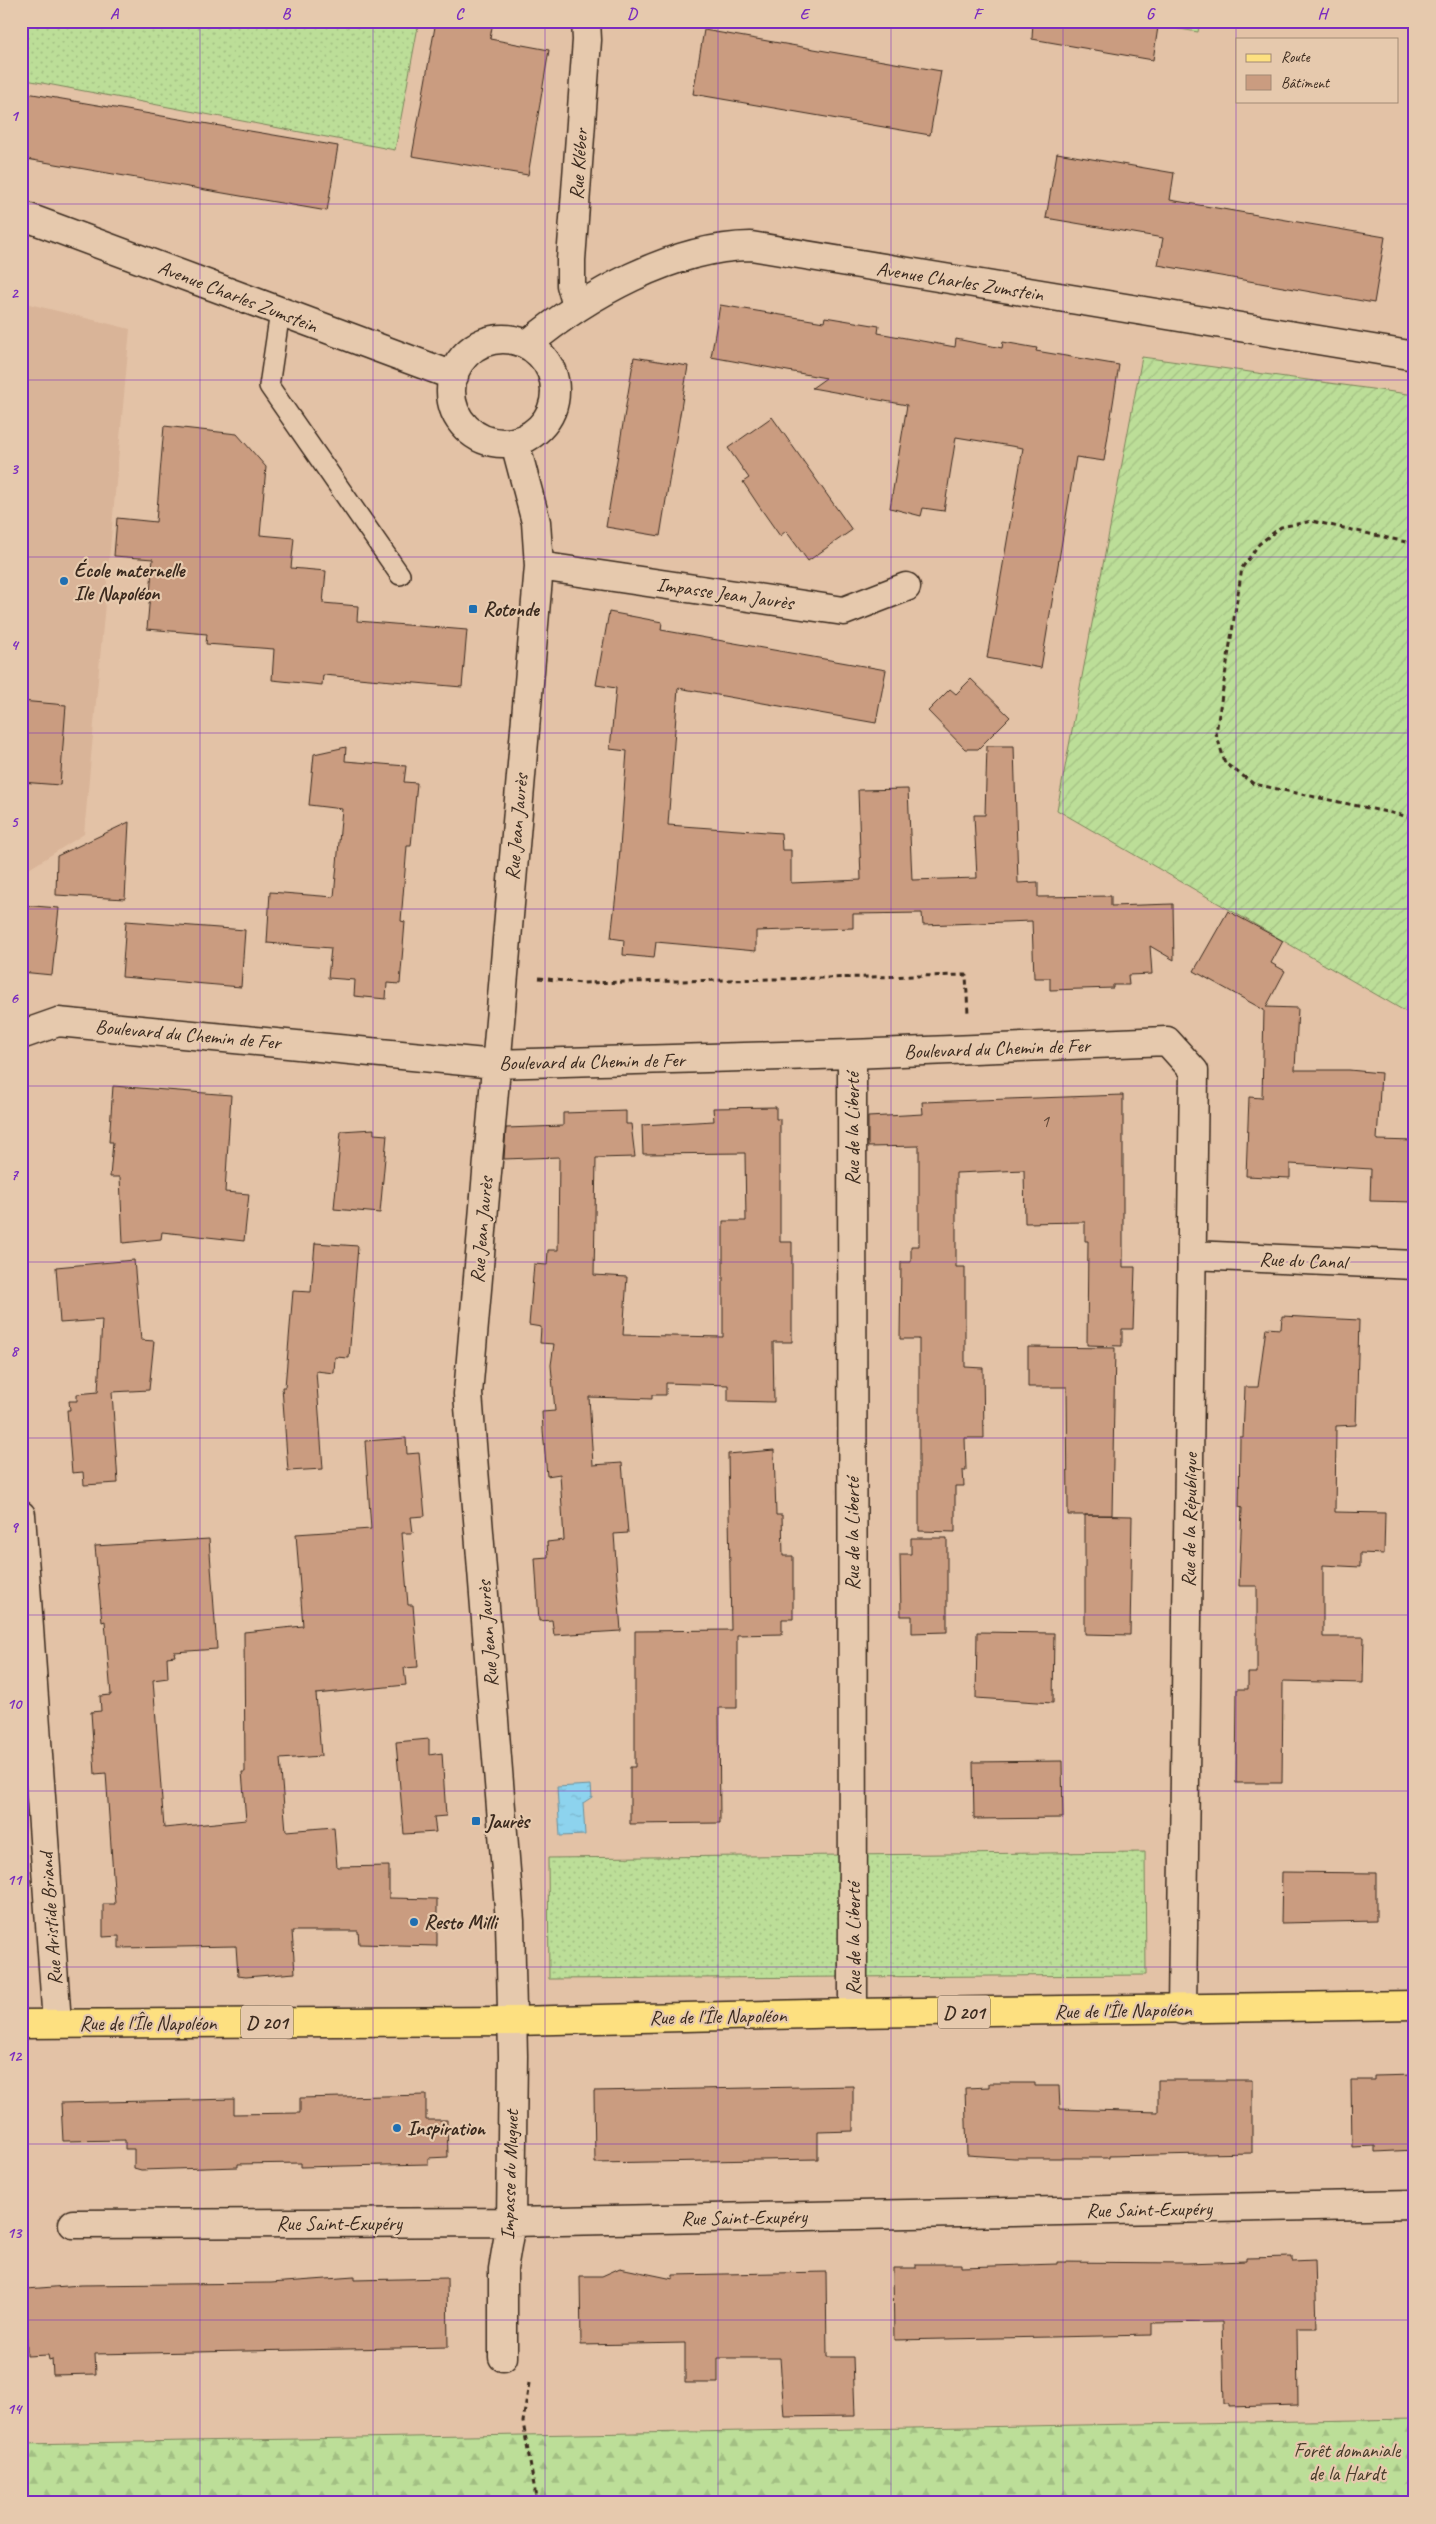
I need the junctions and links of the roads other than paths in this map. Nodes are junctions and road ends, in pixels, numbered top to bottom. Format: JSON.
{"nodes":[{"id":1,"x":586,"y":21,"type":"edge"},
{"id":2,"x":21,"y":215,"type":"edge"},
{"id":3,"x":577,"y":306,"type":"junction"},
{"id":4,"x":280,"y":312,"type":"junction"},
{"id":5,"x":528,"y":344,"type":"junction"},
{"id":6,"x":1415,"y":356,"type":"edge"},
{"id":7,"x":454,"y":376,"type":"junction"},
{"id":8,"x":515,"y":443,"type":"junction"},
{"id":9,"x":539,"y":566,"type":"junction"},
{"id":10,"x":400,"y":575,"type":"dead end"},
{"id":11,"x":906,"y":587,"type":"dead end"},
{"id":12,"x":21,"y":1035,"type":"edge"},
{"id":13,"x":1167,"y":1041,"type":"joint"},
{"id":14,"x":852,"y":1054,"type":"junction"},
{"id":15,"x":495,"y":1064,"type":"junction"},
{"id":16,"x":1192,"y":1255,"type":"junction"},
{"id":17,"x":1415,"y":1265,"type":"edge"},
{"id":18,"x":21,"y":1516,"type":"edge"},
{"id":19,"x":1415,"y":2005,"type":"edge"},
{"id":20,"x":1182,"y":2010,"type":"junction"},
{"id":21,"x":853,"y":2013,"type":"junction"},
{"id":22,"x":513,"y":2021,"type":"junction"},
{"id":23,"x":57,"y":2023,"type":"junction"},
{"id":24,"x":21,"y":2024,"type":"edge"},
{"id":25,"x":1415,"y":2204,"type":"edge"},
{"id":26,"x":511,"y":2222,"type":"junction"},
{"id":27,"x":73,"y":2224,"type":"dead end"},
{"id":28,"x":503,"y":2357,"type":"road end"}],
"edges":[{"from":1,"to":3,"type":"street","name":"Rue Kléber"},
{"from":2,"to":4,"type":"street","name":"Avenue Charles Zumstein"},
{"from":3,"to":5,"type":"street","name":"Avenue Charles Zumstein"},
{"from":3,"to":6,"type":"street","name":"Avenue Charles Zumstein"},
{"from":4,"to":7,"type":"street","name":"Avenue Charles Zumstein"},
{"from":4,"to":10,"type":"lane"},
{"from":5,"to":7,"type":"street"},
{"from":5,"to":8,"type":"street"},
{"from":7,"to":8,"type":"street"},
{"from":8,"to":9,"type":"street","name":"Rue Jean Jaurès"},
{"from":9,"to":11,"type":"street","name":"Impasse Jean Jaurès"},
{"from":9,"to":15,"type":"street","name":"Rue Jean Jaurès"},
{"from":12,"to":15,"type":"street","name":"Boulevard du Chemin de Fer"},
{"from":13,"to":14,"type":"street","name":"Boulevard du Chemin de Fer"},
{"from":13,"to":16,"type":"street","name":"Rue de la République"},
{"from":14,"to":15,"type":"street","name":"Boulevard du Chemin de Fer"},
{"from":14,"to":21,"type":"street","name":"Rue de la Liberté"},
{"from":15,"to":22,"type":"street","name":"Rue Jean Jaurès"},
{"from":16,"to":17,"type":"street","name":"Rue du Canal"},
{"from":16,"to":20,"type":"street","name":"Rue de la République"},
{"from":18,"to":23,"type":"street","name":"Rue Aristide Briand"},
{"from":19,"to":20,"type":"main road","name":"Rue de l'Île Napoléon","number":"D 201"},
{"from":20,"to":21,"type":"main road","name":"Rue de l'Île Napoléon","number":"D 201"},
{"from":21,"to":22,"type":"main road","name":"Rue de l'Île Napoléon","number":"D 201"},
{"from":22,"to":23,"type":"main road","name":"Rue de l'Île Napoléon","number":"D 201"},
{"from":22,"to":26,"type":"street","name":"Impasse du Muguet"},
{"from":23,"to":24,"type":"main road","name":"Rue de l'Île Napoléon","number":"D 201"},
{"from":25,"to":26,"type":"street","name":"Rue Saint-Exupéry"},
{"from":26,"to":27,"type":"street","name":"Rue Saint-Exupéry"},
{"from":26,"to":28,"type":"street","name":"Impasse du Muguet"}]}
